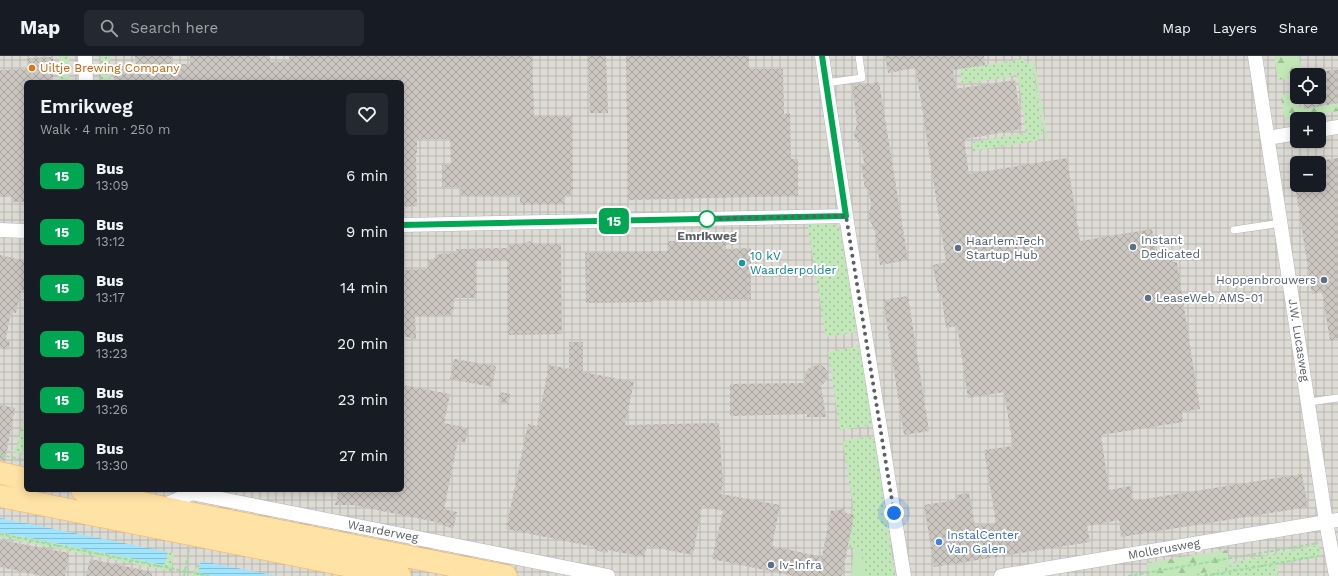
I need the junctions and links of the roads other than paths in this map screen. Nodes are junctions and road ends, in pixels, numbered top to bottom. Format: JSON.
{"nodes":[{"id":1,"x":85,"y":56,"type":"edge"},
{"id":2,"x":822,"y":56,"type":"edge"},
{"id":3,"x":859,"y":56,"type":"edge"},
{"id":4,"x":1255,"y":56,"type":"edge"},
{"id":5,"x":86,"y":80,"type":"edge"},
{"id":6,"x":826,"y":83,"type":"junction"},
{"id":7,"x":1338,"y":128,"type":"edge"},
{"id":8,"x":1326,"y":129,"type":"edge"},
{"id":9,"x":1290,"y":134,"type":"edge"},
{"id":10,"x":1268,"y":138,"type":"junction"},
{"id":11,"x":846,"y":216,"type":"junction"},
{"id":12,"x":1281,"y":223,"type":"junction"},
{"id":13,"x":404,"y":225,"type":"edge"},
{"id":14,"x":0,"y":230,"type":"edge"},
{"id":15,"x":1234,"y":230,"type":"dead end"},
{"id":16,"x":24,"y":231,"type":"edge"},
{"id":17,"x":1338,"y":398,"type":"edge"},
{"id":18,"x":1309,"y":402,"type":"junction"},
{"id":19,"x":0,"y":473,"type":"edge"},
{"id":20,"x":24,"y":487,"type":"edge"},
{"id":21,"x":91,"y":492,"type":"edge"},
{"id":22,"x":34,"y":493,"type":"edge"},
{"id":23,"x":0,"y":496,"type":"edge"},
{"id":24,"x":160,"y":507,"type":"junction"},
{"id":25,"x":1332,"y":521,"type":"edge"},
{"id":26,"x":400,"y":576,"type":"edge"},
{"id":27,"x":506,"y":576,"type":"edge"},
{"id":28,"x":608,"y":576,"type":"edge"},
{"id":29,"x":904,"y":576,"type":"edge"},
{"id":30,"x":1001,"y":576,"type":"edge"},
{"id":31,"x":1336,"y":576,"type":"edge"}],
"edges":[{"from":1,"to":5,"type":"street"},
{"from":2,"to":6,"type":"street"},
{"from":3,"to":6,"type":"lane"},
{"from":4,"to":10,"type":"street","name":"J.W. Lucasweg"},
{"from":6,"to":11,"type":"street"},
{"from":7,"to":8,"type":"street"},
{"from":9,"to":10,"type":"street"},
{"from":10,"to":12,"type":"street","name":"J.W. Lucasweg"},
{"from":11,"to":13,"type":"street"},
{"from":11,"to":29,"type":"street"},
{"from":12,"to":15,"type":"lane"},
{"from":12,"to":18,"type":"street","name":"J.W. Lucasweg"},
{"from":14,"to":16,"type":"street"},
{"from":17,"to":18,"type":"lane"},
{"from":18,"to":25,"type":"street","name":"J.W. Lucasweg"},
{"from":19,"to":20,"type":"main road"},
{"from":21,"to":24,"type":"main road","name":"Waarderweg"},
{"from":22,"to":23,"type":"main road"},
{"from":22,"to":26,"type":"main road"},
{"from":24,"to":27,"type":"main road","name":"Waarderweg"},
{"from":24,"to":28,"type":"street","name":"Waarderweg"},
{"from":25,"to":30,"type":"street","name":"Mollerusweg"},
{"from":25,"to":31,"type":"street","name":"J.W. Lucasweg"}]}
